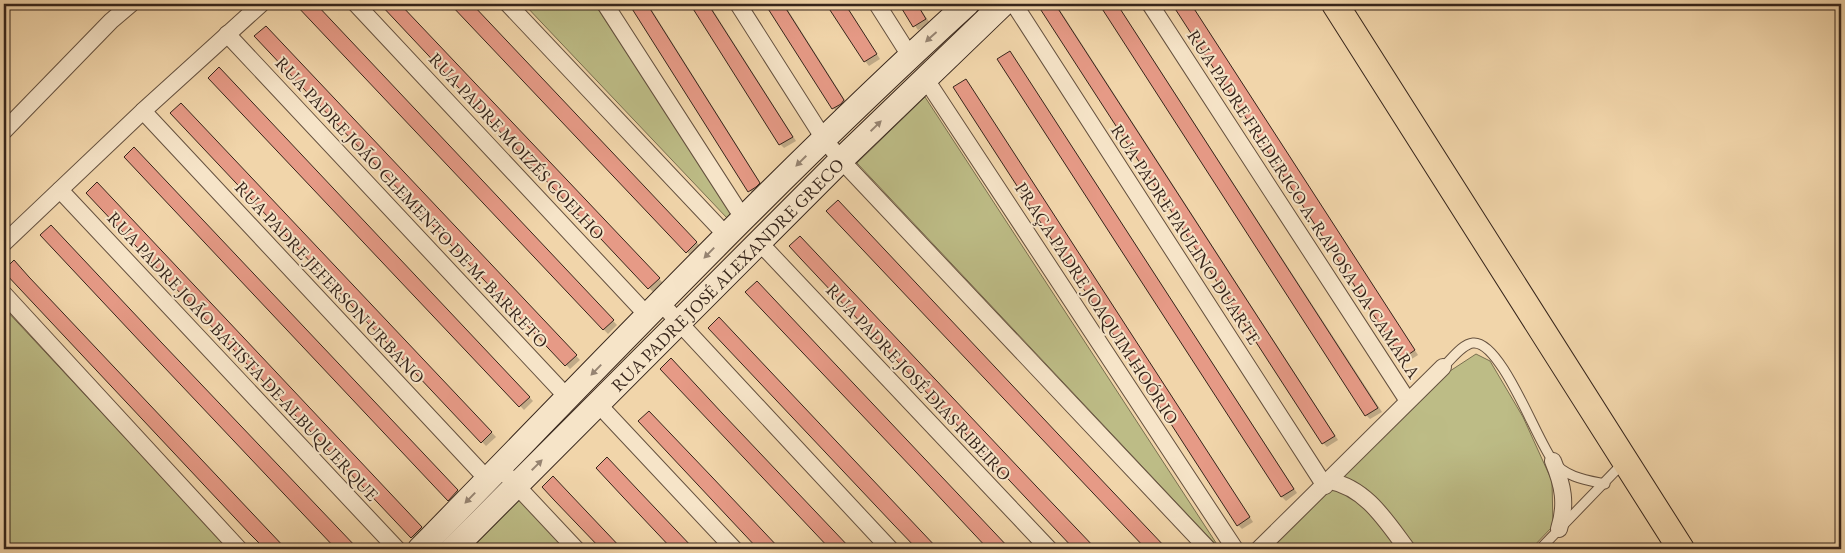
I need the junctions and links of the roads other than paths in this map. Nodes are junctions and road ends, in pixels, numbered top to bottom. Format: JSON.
{"nodes":[{"id":1,"x":131,"y":4,"type":"edge"},
{"id":2,"x":261,"y":4,"type":"edge"},
{"id":3,"x":356,"y":4,"type":"edge"},
{"id":4,"x":508,"y":4,"type":"edge"},
{"id":5,"x":605,"y":4,"type":"edge"},
{"id":6,"x":738,"y":4,"type":"edge"},
{"id":7,"x":877,"y":4,"type":"edge"},
{"id":8,"x":967,"y":4,"type":"edge"},
{"id":9,"x":1003,"y":4,"type":"edge"},
{"id":10,"x":1014,"y":4,"type":"edge"},
{"id":11,"x":1150,"y":4,"type":"edge"},
{"id":12,"x":1335,"y":4,"type":"edge"},
{"id":13,"x":227,"y":34,"type":"junction"},
{"id":14,"x":910,"y":56,"type":"junction"},
{"id":15,"x":925,"y":78,"type":"junction"},
{"id":16,"x":143,"y":111,"type":"junction"},
{"id":17,"x":4,"y":131,"type":"edge"},
{"id":18,"x":824,"y":139,"type":"junction"},
{"id":19,"x":841,"y":160,"type":"junction"},
{"id":20,"x":60,"y":190,"type":"junction"},
{"id":21,"x":743,"y":218,"type":"junction"},
{"id":22,"x":727,"y":236,"type":"junction"},
{"id":23,"x":759,"y":242,"type":"junction"},
{"id":24,"x":4,"y":243,"type":"edge"},
{"id":25,"x":4,"y":294,"type":"edge"},
{"id":26,"x":655,"y":310,"type":"junction"},
{"id":27,"x":679,"y":322,"type":"junction"},
{"id":28,"x":1444,"y":367,"type":"joint"},
{"id":29,"x":568,"y":398,"type":"junction"},
{"id":30,"x":1408,"y":401,"type":"junction"},
{"id":31,"x":598,"y":404,"type":"junction"},
{"id":32,"x":1625,"y":461,"type":"junction"},
{"id":33,"x":1553,"y":462,"type":"junction"},
{"id":34,"x":494,"y":474,"type":"junction"},
{"id":35,"x":1327,"y":483,"type":"junction"},
{"id":36,"x":1605,"y":484,"type":"junction"},
{"id":37,"x":516,"y":485,"type":"junction"},
{"id":38,"x":1559,"y":529,"type":"junction"},
{"id":39,"x":239,"y":549,"type":"edge"},
{"id":40,"x":397,"y":549,"type":"edge"},
{"id":41,"x":420,"y":549,"type":"edge"},
{"id":42,"x":453,"y":549,"type":"edge"},
{"id":43,"x":576,"y":549,"type":"edge"},
{"id":44,"x":734,"y":549,"type":"edge"},
{"id":45,"x":890,"y":549,"type":"edge"},
{"id":46,"x":1049,"y":549,"type":"edge"},
{"id":47,"x":1208,"y":549,"type":"edge"},
{"id":48,"x":1235,"y":549,"type":"edge"},
{"id":49,"x":1259,"y":549,"type":"edge"},
{"id":50,"x":1407,"y":549,"type":"edge"},
{"id":51,"x":1540,"y":549,"type":"edge"},
{"id":52,"x":1681,"y":549,"type":"edge"}],
"edges":[{"from":1,"to":17,"type":"street"},
{"from":2,"to":13,"type":"street"},
{"from":3,"to":26,"type":"street","name":"RUA PADRE MOIZÉS COELHO"},
{"from":4,"to":22,"type":"street"},
{"from":5,"to":21,"type":"street"},
{"from":6,"to":18,"type":"street"},
{"from":7,"to":14,"type":"street"},
{"from":8,"to":14,"type":"street","name":"RUA PADRE JOSÉ ALEXANDRE GRECO","one_way":true},
{"from":9,"to":15,"type":"street","name":"RUA PADRE JOSÉ ALEXANDRE GRECO"},
{"from":10,"to":35,"type":"street","name":"RUA PADRE PAULINO DUARTE"},
{"from":11,"to":30,"type":"street","name":"RUA PADRE FREDERICO A. RAPOSA DA CAMARA"},
{"from":12,"to":32,"type":"main road"},
{"from":13,"to":16,"type":"street"},
{"from":13,"to":29,"type":"street","name":"RUA PADRE JOÃO CLEMENTO DE M. BARRETO"},
{"from":14,"to":18,"type":"street","name":"RUA PADRE JOSÉ ALEXANDRE GRECO"},
{"from":19,"to":15,"type":"street","name":"RUA PADRE JOSÉ ALEXANDRE GRECO","one_way":true},
{"from":15,"to":48,"type":"street","name":"PRAÇA PADRE JOAQUIM HOÓRIO"},
{"from":16,"to":20,"type":"street"},
{"from":16,"to":34,"type":"street","name":"RUA PADRE JEFERSON URBANO"},
{"from":18,"to":19,"type":"street"},
{"from":18,"to":21,"type":"street","name":"RUA PADRE JOSÉ ALEXANDRE GRECO","one_way":true},
{"from":19,"to":23,"type":"street","name":"RUA PADRE JOSÉ ALEXANDRE GRECO"},
{"from":19,"to":47,"type":"street"},
{"from":20,"to":24,"type":"street"},
{"from":20,"to":40,"type":"street","name":"RUA PADRE JOÃO BATISTA DE ALBUQUERQUE"},
{"from":21,"to":22,"type":"street","name":"RUA PADRE JOSÉ ALEXANDRE GRECO"},
{"from":22,"to":26,"type":"street","name":"RUA PADRE JOSÉ ALEXANDRE GRECO","one_way":true},
{"from":23,"to":27,"type":"street","name":"RUA PADRE JOSÉ ALEXANDRE GRECO"},
{"from":23,"to":46,"type":"street","name":"RUA PADRE JOSÉ DIAS RIBEIRO"},
{"from":25,"to":39,"type":"street"},
{"from":26,"to":27,"type":"street","name":"RUA PADRE MOIZÉS COELHO"},
{"from":26,"to":29,"type":"street","name":"RUA PADRE JOSÉ ALEXANDRE GRECO","one_way":true},
{"from":27,"to":31,"type":"street","name":"RUA PADRE JOSÉ ALEXANDRE GRECO"},
{"from":27,"to":45,"type":"street","name":"RUA PADRE MOIZÉS COELHO"},
{"from":28,"to":30,"type":"street"},
{"from":28,"to":33,"type":"lane"},
{"from":29,"to":34,"type":"street","name":"RUA PADRE JOSÉ ALEXANDRE GRECO"},
{"from":30,"to":35,"type":"street"},
{"from":37,"to":31,"type":"street","name":"RUA PADRE JOSÉ ALEXANDRE GRECO","one_way":true},
{"from":31,"to":44,"type":"street"},
{"from":32,"to":36,"type":"lane"},
{"from":32,"to":52,"type":"main road"},
{"from":33,"to":36,"type":"lane"},
{"from":33,"to":38,"type":"street"},
{"from":34,"to":37,"type":"street","name":"RUA PADRE JEFERSON URBANO"},
{"from":34,"to":41,"type":"street","name":"RUA PADRE JOSÉ ALEXANDRE GRECO","one_way":true},
{"from":35,"to":49,"type":"street"},
{"from":35,"to":50,"type":"street"},
{"from":36,"to":38,"type":"lane"},
{"from":37,"to":42,"type":"street","name":"RUA PADRE JOSÉ ALEXANDRE GRECO"},
{"from":37,"to":43,"type":"street","name":"RUA PADRE JEFERSON URBANO"},
{"from":38,"to":51,"type":"lane"}]}
